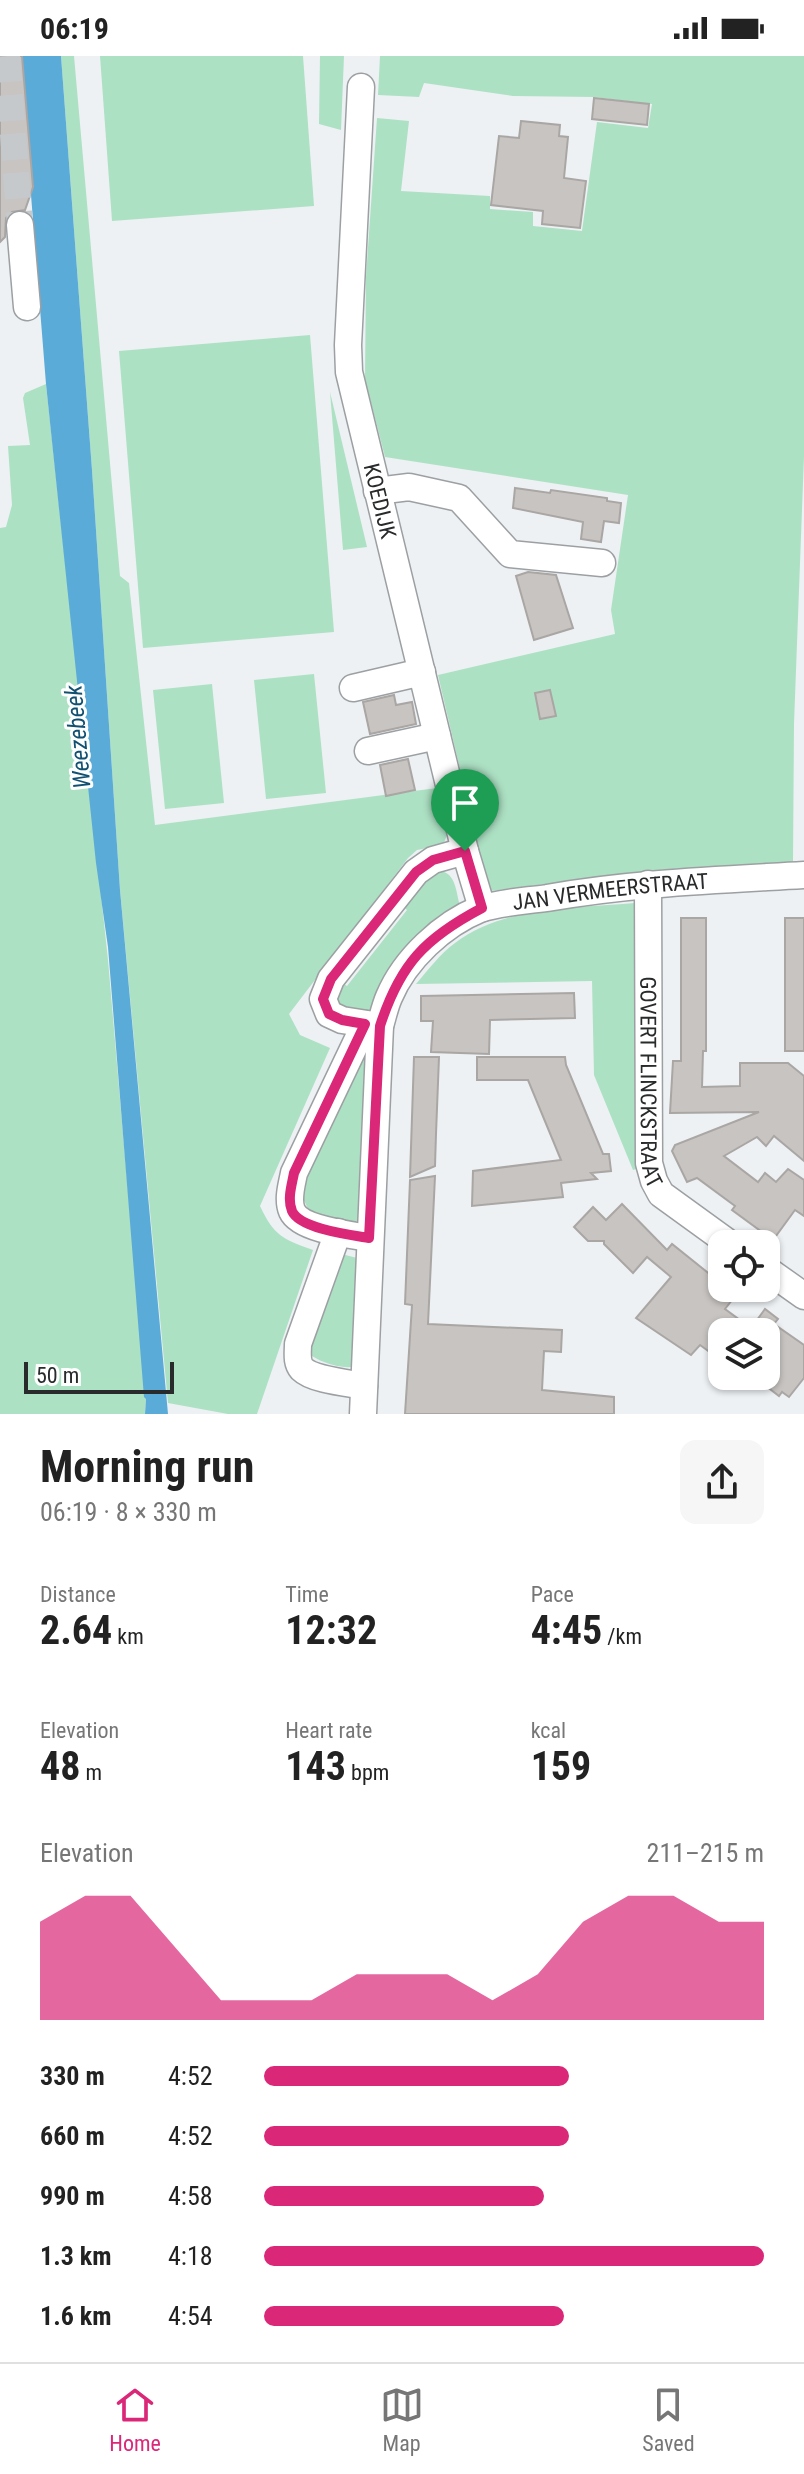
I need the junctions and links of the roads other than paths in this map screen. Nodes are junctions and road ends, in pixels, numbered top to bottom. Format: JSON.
{"nodes":[{"id":1,"x":361,"y":87,"type":"dead end"},
{"id":2,"x":20,"y":225,"type":"tunnel mouth"},
{"id":3,"x":27,"y":307,"type":"dead end"},
{"id":4,"x":377,"y":491,"type":"junction"},
{"id":5,"x":602,"y":563,"type":"dead end"},
{"id":6,"x":422,"y":672,"type":"junction"},
{"id":7,"x":353,"y":688,"type":"dead end"},
{"id":8,"x":437,"y":736,"type":"junction"},
{"id":9,"x":368,"y":751,"type":"dead end"},
{"id":10,"x":465,"y":851,"type":"junction"},
{"id":11,"x":804,"y":875,"type":"edge"},
{"id":12,"x":648,"y":884,"type":"junction"},
{"id":13,"x":482,"y":908,"type":"junction"},
{"id":14,"x":372,"y":1025,"type":"junction"},
{"id":15,"x":711,"y":1230,"type":"edge"},
{"id":16,"x":338,"y":1232,"type":"junction"},
{"id":17,"x":369,"y":1238,"type":"junction"},
{"id":18,"x":780,"y":1279,"type":"edge"},
{"id":19,"x":804,"y":1296,"type":"edge"},
{"id":20,"x":363,"y":1403,"type":"edge"}],
"edges":[{"from":1,"to":4,"type":"street","name":"KOEDIJK"},
{"from":2,"to":3,"type":"street"},
{"from":4,"to":5,"type":"street"},
{"from":4,"to":6,"type":"street","name":"KOEDIJK"},
{"from":6,"to":7,"type":"street"},
{"from":6,"to":8,"type":"street","name":"KOEDIJK"},
{"from":8,"to":9,"type":"street"},
{"from":8,"to":10,"type":"street","name":"KOEDIJK"},
{"from":10,"to":13,"type":"street","name":"KOEDIJK"},
{"from":10,"to":14,"type":"street"},
{"from":11,"to":12,"type":"street","name":"JAN VERMEERSTRAAT"},
{"from":12,"to":13,"type":"street","name":"JAN VERMEERSTRAAT"},
{"from":12,"to":15,"type":"street","name":"GOVERT FLINCKSTRAAT"},
{"from":13,"to":14,"type":"street","name":"JAN VERMEERSTRAAT"},
{"from":14,"to":16,"type":"street","name":"JAN VERMEERSTRAAT"},
{"from":14,"to":17,"type":"street","name":"JAN VERMEERSTRAAT"},
{"from":16,"to":17,"type":"street","name":"JAN VERMEERSTRAAT"},
{"from":16,"to":20,"type":"street","name":"JAN VERMEERSTRAAT"},
{"from":17,"to":20,"type":"street","name":"JAN VERMEERSTRAAT"},
{"from":18,"to":19,"type":"street"}]}
